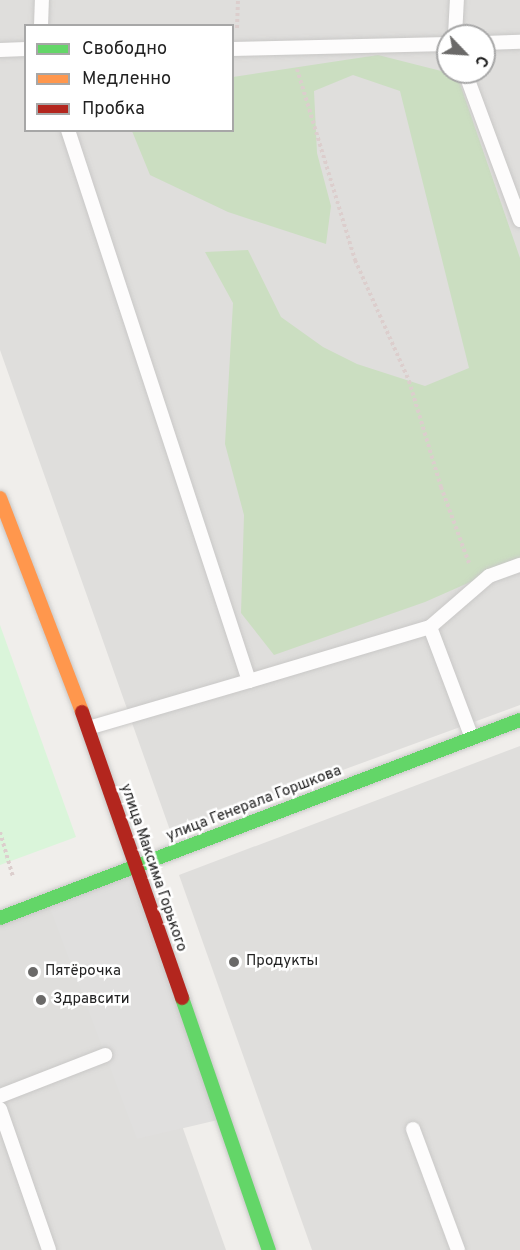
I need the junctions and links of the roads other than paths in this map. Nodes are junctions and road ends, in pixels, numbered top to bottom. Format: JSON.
{"nodes":[{"id":1,"x":42,"y":0,"type":"edge"},
{"id":2,"x":458,"y":0,"type":"edge"},
{"id":3,"x":41,"y":24,"type":"edge"},
{"id":4,"x":456,"y":24,"type":"edge"},
{"id":5,"x":520,"y":42,"type":"edge"},
{"id":6,"x":496,"y":43,"type":"edge"},
{"id":7,"x":436,"y":44,"type":"edge"},
{"id":8,"x":24,"y":49,"type":"edge"},
{"id":9,"x":234,"y":49,"type":"edge"},
{"id":10,"x":0,"y":50,"type":"edge"},
{"id":11,"x":469,"y":84,"type":"edge"},
{"id":12,"x":69,"y":132,"type":"edge"},
{"id":13,"x":520,"y":220,"type":"edge"},
{"id":14,"x":0,"y":498,"type":"edge"},
{"id":15,"x":520,"y":565,"type":"edge"},
{"id":16,"x":430,"y":627,"type":"junction"},
{"id":17,"x":249,"y":681,"type":"junction"},
{"id":18,"x":520,"y":720,"type":"edge"},
{"id":19,"x":88,"y":728,"type":"junction"},
{"id":20,"x":472,"y":738,"type":"junction"},
{"id":21,"x":135,"y":867,"type":"junction"},
{"id":22,"x":0,"y":918,"type":"edge"},
{"id":23,"x":105,"y":1055,"type":"dead end"},
{"id":24,"x":0,"y":1096,"type":"edge"},
{"id":25,"x":0,"y":1109,"type":"edge"},
{"id":26,"x":413,"y":1129,"type":"dead end"},
{"id":27,"x":49,"y":1250,"type":"edge"},
{"id":28,"x":269,"y":1250,"type":"edge"},
{"id":29,"x":458,"y":1250,"type":"edge"}],
"edges":[{"from":1,"to":3,"type":"lane"},
{"from":2,"to":4,"type":"lane"},
{"from":5,"to":6,"type":"lane"},
{"from":7,"to":9,"type":"lane"},
{"from":8,"to":10,"type":"lane"},
{"from":11,"to":13,"type":"lane"},
{"from":12,"to":17,"type":"lane"},
{"from":14,"to":19,"type":"street","name":"улица Максима Горького"},
{"from":15,"to":16,"type":"lane"},
{"from":16,"to":17,"type":"lane"},
{"from":16,"to":20,"type":"lane"},
{"from":17,"to":19,"type":"lane"},
{"from":18,"to":20,"type":"street","name":"улица Генерала Горшкова"},
{"from":19,"to":21,"type":"street","name":"улица Максима Горького"},
{"from":20,"to":21,"type":"street","name":"улица Генерала Горшкова"},
{"from":21,"to":22,"type":"street","name":"улица Генерала Горшкова"},
{"from":21,"to":28,"type":"street","name":"улица Максима Горького"},
{"from":23,"to":24,"type":"lane"},
{"from":25,"to":27,"type":"lane"},
{"from":26,"to":29,"type":"lane"}]}
